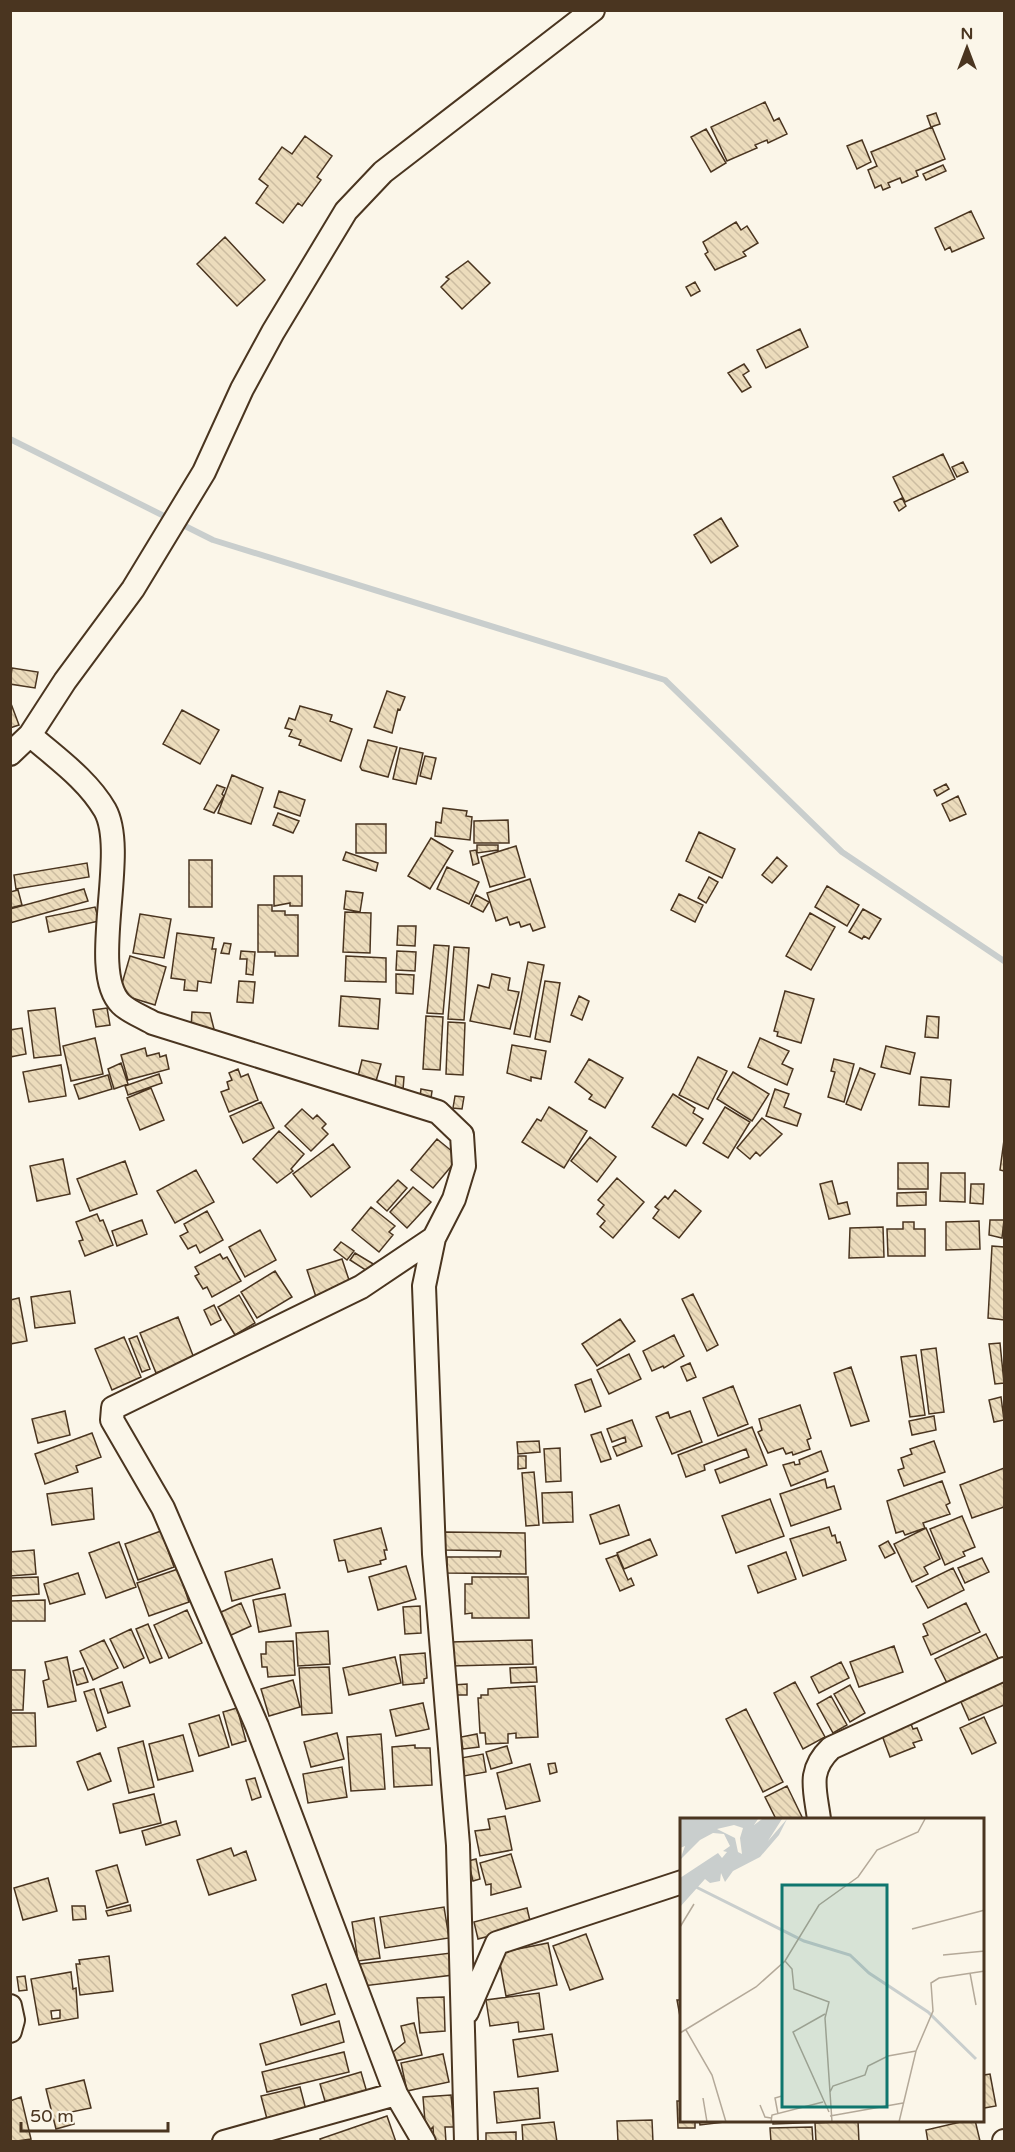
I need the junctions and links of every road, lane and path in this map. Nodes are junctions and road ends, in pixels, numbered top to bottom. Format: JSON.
{"nodes":[{"id":1,"x":592,"y":10,"type":"edge"},
{"id":2,"x":30,"y":735,"type":"junction"},
{"id":3,"x":10,"y":754,"type":"edge"},
{"id":4,"x":434,"y":1238,"type":"junction"},
{"id":5,"x":1005,"y":1670,"type":"edge"},
{"id":6,"x":819,"y":1818,"type":"edge"},
{"id":7,"x":680,"y":1883,"type":"edge"},
{"id":8,"x":10,"y":2006,"type":"edge"},
{"id":9,"x":464,"y":2019,"type":"junction"},
{"id":10,"x":10,"y":2031,"type":"edge"},
{"id":11,"x":396,"y":2094,"type":"junction"},
{"id":12,"x":224,"y":2142,"type":"edge"},
{"id":13,"x":424,"y":2142,"type":"edge"},
{"id":14,"x":466,"y":2142,"type":"edge"}],
"edges":[{"from":1,"to":2,"type":"street"},
{"from":2,"to":3,"type":"street"},
{"from":2,"to":4,"type":"street"},
{"from":4,"to":9,"type":"street"},
{"from":4,"to":11,"type":"street"},
{"from":5,"to":6,"type":"street"},
{"from":7,"to":9,"type":"street"},
{"from":8,"to":10,"type":"street"},
{"from":9,"to":14,"type":"street"},
{"from":11,"to":12,"type":"street"},
{"from":11,"to":13,"type":"street"}]}
